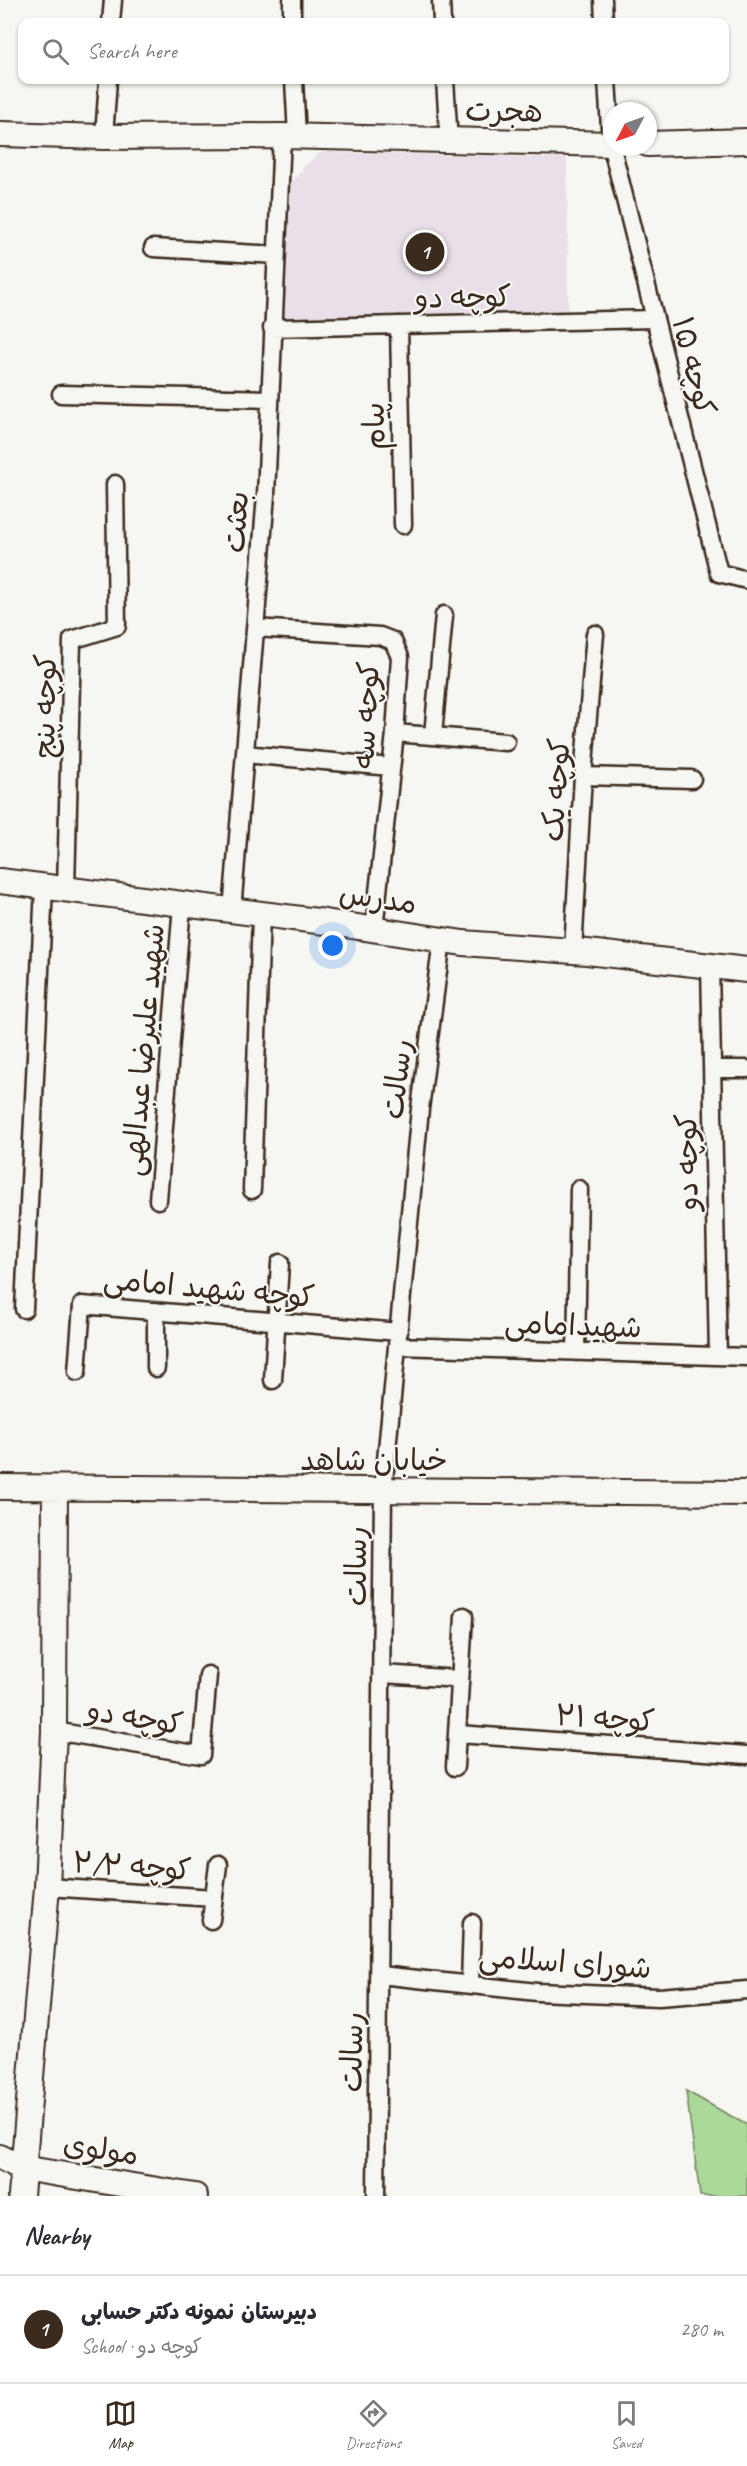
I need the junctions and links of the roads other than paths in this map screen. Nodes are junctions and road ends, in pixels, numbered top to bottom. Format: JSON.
{"nodes":[{"id":1,"x":113,"y":0,"type":"edge"},
{"id":2,"x":292,"y":0,"type":"edge"},
{"id":3,"x":441,"y":0,"type":"edge"},
{"id":4,"x":603,"y":0,"type":"edge"},
{"id":5,"x":111,"y":18,"type":"edge"},
{"id":6,"x":292,"y":18,"type":"edge"},
{"id":7,"x":442,"y":18,"type":"edge"},
{"id":8,"x":604,"y":18,"type":"edge"},
{"id":9,"x":108,"y":84,"type":"edge"},
{"id":10,"x":294,"y":84,"type":"edge"},
{"id":11,"x":445,"y":84,"type":"edge"},
{"id":12,"x":607,"y":84,"type":"edge"},
{"id":13,"x":609,"y":102,"type":"edge"},
{"id":14,"x":0,"y":134,"type":"edge"},
{"id":15,"x":104,"y":136,"type":"junction"},
{"id":16,"x":290,"y":136,"type":"junction"},
{"id":17,"x":747,"y":141,"type":"edge"},
{"id":18,"x":449,"y":142,"type":"junction"},
{"id":19,"x":603,"y":144,"type":"edge"},
{"id":20,"x":657,"y":144,"type":"edge"},
{"id":21,"x":615,"y":156,"type":"edge"},
{"id":22,"x":153,"y":248,"type":"dead end"},
{"id":23,"x":276,"y":255,"type":"junction"},
{"id":24,"x":654,"y":319,"type":"junction"},
{"id":25,"x":399,"y":325,"type":"junction"},
{"id":26,"x":272,"y":328,"type":"junction"},
{"id":27,"x":61,"y":394,"type":"dead end"},
{"id":28,"x":270,"y":399,"type":"junction"},
{"id":29,"x":115,"y":484,"type":"dead end"},
{"id":30,"x":403,"y":525,"type":"dead end"},
{"id":31,"x":747,"y":580,"type":"edge"},
{"id":32,"x":444,"y":615,"type":"dead end"},
{"id":33,"x":255,"y":628,"type":"junction"},
{"id":34,"x":595,"y":633,"type":"dead end"},
{"id":35,"x":395,"y":733,"type":"junction"},
{"id":36,"x":434,"y":735,"type":"junction"},
{"id":37,"x":506,"y":742,"type":"dead end"},
{"id":38,"x":245,"y":754,"type":"junction"},
{"id":39,"x":391,"y":767,"type":"junction"},
{"id":40,"x":583,"y":776,"type":"junction"},
{"id":41,"x":692,"y":779,"type":"dead end"},
{"id":42,"x":0,"y":881,"type":"edge"},
{"id":43,"x":55,"y":888,"type":"junction"},
{"id":44,"x":182,"y":904,"type":"junction"},
{"id":45,"x":232,"y":911,"type":"junction"},
{"id":46,"x":261,"y":915,"type":"junction"},
{"id":47,"x":374,"y":930,"type":"junction"},
{"id":48,"x":442,"y":940,"type":"junction"},
{"id":49,"x":573,"y":951,"type":"junction"},
{"id":50,"x":710,"y":966,"type":"junction"},
{"id":51,"x":747,"y":970,"type":"edge"},
{"id":52,"x":712,"y":1069,"type":"junction"},
{"id":53,"x":747,"y":1070,"type":"edge"},
{"id":54,"x":579,"y":1189,"type":"dead end"},
{"id":55,"x":252,"y":1190,"type":"dead end"},
{"id":56,"x":158,"y":1200,"type":"dead end"},
{"id":57,"x":280,"y":1263,"type":"dead end"},
{"id":58,"x":24,"y":1309,"type":"dead end"},
{"id":59,"x":156,"y":1311,"type":"junction"},
{"id":60,"x":278,"y":1321,"type":"junction"},
{"id":61,"x":398,"y":1339,"type":"junction"},
{"id":62,"x":576,"y":1352,"type":"junction"},
{"id":63,"x":718,"y":1356,"type":"junction"},
{"id":64,"x":747,"y":1357,"type":"edge"},
{"id":65,"x":156,"y":1368,"type":"dead end"},
{"id":66,"x":77,"y":1372,"type":"dead end"},
{"id":67,"x":273,"y":1380,"type":"dead end"},
{"id":68,"x":0,"y":1487,"type":"edge"},
{"id":69,"x":55,"y":1488,"type":"junction"},
{"id":70,"x":383,"y":1491,"type":"junction"},
{"id":71,"x":747,"y":1493,"type":"edge"},
{"id":72,"x":464,"y":1616,"type":"dead end"},
{"id":73,"x":383,"y":1674,"type":"junction"},
{"id":74,"x":208,"y":1675,"type":"dead end"},
{"id":75,"x":459,"y":1679,"type":"junction"},
{"id":76,"x":54,"y":1731,"type":"junction"},
{"id":77,"x":458,"y":1734,"type":"junction"},
{"id":78,"x":747,"y":1755,"type":"edge"},
{"id":79,"x":455,"y":1767,"type":"dead end"},
{"id":80,"x":218,"y":1865,"type":"dead end"},
{"id":81,"x":47,"y":1887,"type":"junction"},
{"id":82,"x":214,"y":1898,"type":"junction"},
{"id":83,"x":211,"y":1920,"type":"dead end"},
{"id":84,"x":472,"y":1923,"type":"dead end"},
{"id":85,"x":380,"y":1975,"type":"junction"},
{"id":86,"x":470,"y":1983,"type":"junction"},
{"id":87,"x":747,"y":1990,"type":"edge"},
{"id":88,"x":0,"y":2157,"type":"edge"},
{"id":89,"x":22,"y":2168,"type":"junction"},
{"id":90,"x":21,"y":2196,"type":"edge"},
{"id":91,"x":195,"y":2196,"type":"edge"},
{"id":92,"x":376,"y":2196,"type":"edge"}],
"edges":[{"from":1,"to":5,"type":"street"},
{"from":2,"to":6,"type":"street"},
{"from":3,"to":7,"type":"street"},
{"from":4,"to":8,"type":"street"},
{"from":9,"to":15,"type":"street"},
{"from":10,"to":16,"type":"street"},
{"from":11,"to":18,"type":"street"},
{"from":12,"to":13,"type":"street"},
{"from":14,"to":15,"type":"street","name":"هجرت"},
{"from":15,"to":16,"type":"street","name":"هجرت"},
{"from":16,"to":18,"type":"street","name":"هجرت"},
{"from":16,"to":23,"type":"street","name":"بعثت"},
{"from":17,"to":20,"type":"street"},
{"from":18,"to":19,"type":"street","name":"هجرت"},
{"from":21,"to":24,"type":"street","name":"کوچه ۱۵"},
{"from":22,"to":23,"type":"street"},
{"from":23,"to":26,"type":"street","name":"بعثت"},
{"from":24,"to":25,"type":"street","name":"کوچه دو"},
{"from":24,"to":31,"type":"street","name":"کوچه ۱۵"},
{"from":25,"to":26,"type":"street","name":"کوچه دو"},
{"from":25,"to":30,"type":"street","name":"پیام"},
{"from":26,"to":28,"type":"street","name":"بعثت"},
{"from":27,"to":28,"type":"street"},
{"from":28,"to":33,"type":"street","name":"بعثت"},
{"from":29,"to":43,"type":"street","name":"کوچه پنج"},
{"from":32,"to":36,"type":"street"},
{"from":33,"to":35,"type":"street","name":"کوچه سه"},
{"from":33,"to":38,"type":"street","name":"بعثت"},
{"from":34,"to":40,"type":"street","name":"کوچه یک"},
{"from":35,"to":36,"type":"street"},
{"from":35,"to":39,"type":"street","name":"کوچه سه"},
{"from":36,"to":37,"type":"street"},
{"from":38,"to":39,"type":"street"},
{"from":38,"to":45,"type":"street","name":"بعثت"},
{"from":39,"to":47,"type":"street","name":"کوچه سه"},
{"from":40,"to":41,"type":"street"},
{"from":40,"to":49,"type":"street","name":"کوچه یک"},
{"from":42,"to":43,"type":"street","name":"مدرس"},
{"from":43,"to":44,"type":"street","name":"مدرس"},
{"from":43,"to":58,"type":"street"},
{"from":44,"to":45,"type":"street","name":"مدرس"},
{"from":44,"to":56,"type":"street","name":"شهید علیرضا عبدالهی"},
{"from":45,"to":46,"type":"street","name":"مدرس"},
{"from":46,"to":47,"type":"street","name":"مدرس"},
{"from":46,"to":55,"type":"street"},
{"from":47,"to":48,"type":"street","name":"مدرس"},
{"from":48,"to":49,"type":"street","name":"مدرس"},
{"from":48,"to":61,"type":"street","name":"رسالت"},
{"from":49,"to":50,"type":"street","name":"مدرس"},
{"from":50,"to":51,"type":"street","name":"مدرس"},
{"from":50,"to":52,"type":"street","name":"کوچه دو"},
{"from":52,"to":53,"type":"street"},
{"from":52,"to":63,"type":"street","name":"کوچه دو"},
{"from":54,"to":62,"type":"street"},
{"from":57,"to":60,"type":"street"},
{"from":59,"to":60,"type":"street","name":"کوچه شهید امامی"},
{"from":59,"to":65,"type":"street"},
{"from":59,"to":66,"type":"street","name":"کوچه شهید امامی"},
{"from":60,"to":61,"type":"street","name":"کوچه شهید امامی"},
{"from":60,"to":67,"type":"street"},
{"from":61,"to":62,"type":"street","name":"شهیدامامی"},
{"from":61,"to":70,"type":"street","name":"رسالت"},
{"from":62,"to":63,"type":"street","name":"شهیدامامی"},
{"from":63,"to":64,"type":"street","name":"شهیدامامی"},
{"from":68,"to":69,"type":"street","name":"خیابان شاهد"},
{"from":69,"to":70,"type":"street","name":"خیابان شاهد"},
{"from":69,"to":76,"type":"street"},
{"from":70,"to":71,"type":"street","name":"خیابان شاهد"},
{"from":70,"to":73,"type":"street","name":"رسالت"},
{"from":72,"to":75,"type":"street"},
{"from":73,"to":75,"type":"street"},
{"from":73,"to":85,"type":"street","name":"رسالت"},
{"from":74,"to":76,"type":"street","name":"کوچه دو"},
{"from":75,"to":77,"type":"street"},
{"from":76,"to":81,"type":"street"},
{"from":77,"to":78,"type":"street","name":"کوچه ۲۱"},
{"from":77,"to":79,"type":"street"},
{"from":80,"to":82,"type":"street"},
{"from":81,"to":82,"type":"street","name":"کوچه ۲/۲"},
{"from":81,"to":89,"type":"street"},
{"from":82,"to":83,"type":"street"},
{"from":84,"to":86,"type":"street"},
{"from":85,"to":86,"type":"street","name":"شورای اسلامی"},
{"from":85,"to":92,"type":"street","name":"رسالت"},
{"from":86,"to":87,"type":"street","name":"شورای اسلامی"},
{"from":88,"to":89,"type":"street","name":"مولوی"},
{"from":89,"to":90,"type":"street"},
{"from":89,"to":91,"type":"street","name":"مولوی"}]}
